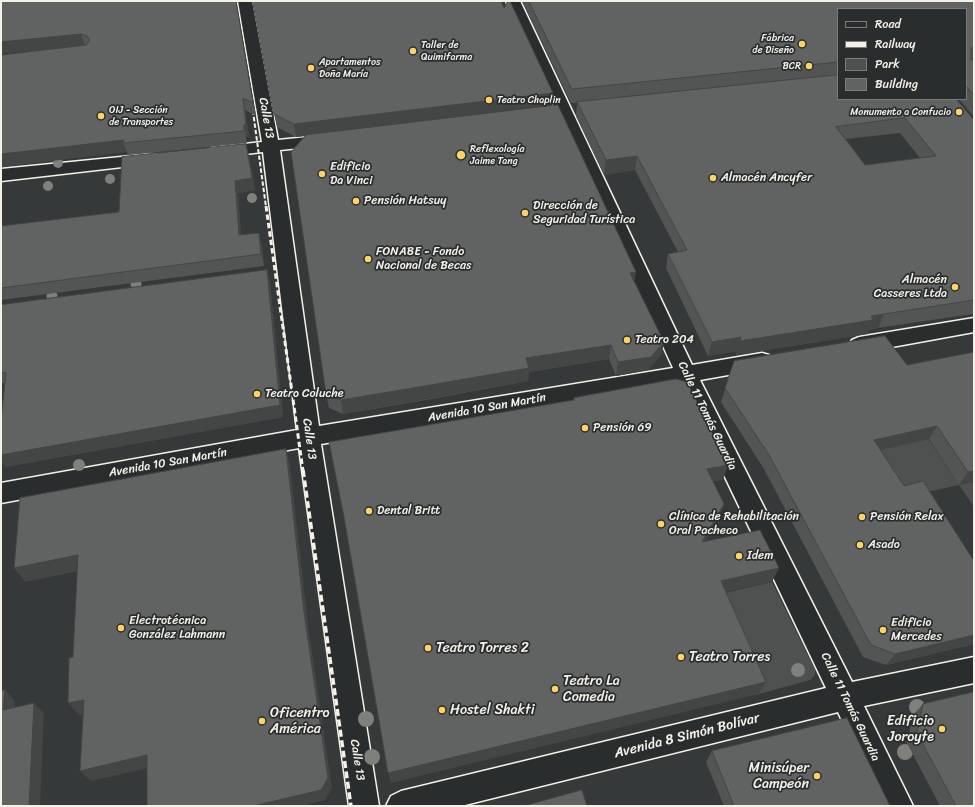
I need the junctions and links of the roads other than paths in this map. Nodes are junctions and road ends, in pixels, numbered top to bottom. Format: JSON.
{"nodes":[{"id":1,"x":245,"y":1,"type":"edge"},
{"id":2,"x":513,"y":1,"type":"edge"},
{"id":3,"x":342,"y":138,"type":"edge"},
{"id":4,"x":271,"y":147,"type":"junction"},
{"id":5,"x":204,"y":153,"type":"edge"},
{"id":6,"x":165,"y":157,"type":"edge"},
{"id":7,"x":1,"y":175,"type":"edge"},
{"id":8,"x":974,"y":325,"type":"edge"},
{"id":9,"x":842,"y":348,"type":"edge"},
{"id":10,"x":780,"y":358,"type":"edge"},
{"id":11,"x":686,"y":374,"type":"junction"},
{"id":12,"x":309,"y":438,"type":"junction"},
{"id":13,"x":1,"y":493,"type":"edge"},
{"id":14,"x":974,"y":670,"type":"edge"},
{"id":15,"x":845,"y":697,"type":"junction"},
{"id":16,"x":364,"y":806,"type":"edge"},
{"id":17,"x":401,"y":806,"type":"edge"},
{"id":18,"x":898,"y":806,"type":"edge"}],
"edges":[{"from":1,"to":4,"type":"street","name":"Calle 13"},
{"from":2,"to":11,"type":"street","name":"Calle 11 Tomás Guardia"},
{"from":3,"to":4,"type":"street"},
{"from":4,"to":5,"type":"street"},
{"from":4,"to":12,"type":"street","name":"Calle 13"},
{"from":6,"to":7,"type":"street"},
{"from":8,"to":9,"type":"street"},
{"from":10,"to":11,"type":"street","name":"Avenida 10 San Martín"},
{"from":11,"to":12,"type":"street","name":"Avenida 10 San Martín"},
{"from":11,"to":15,"type":"street","name":"Calle 11 Tomás Guardia"},
{"from":12,"to":13,"type":"street","name":"Avenida 10 San Martín"},
{"from":12,"to":16,"type":"street","name":"Calle 13"},
{"from":14,"to":15,"type":"street","name":"Avenida 8 Simón Bolívar"},
{"from":15,"to":17,"type":"street","name":"Avenida 8 Simón Bolívar"},
{"from":15,"to":18,"type":"street","name":"Calle 11 Tomás Guardia"}]}
